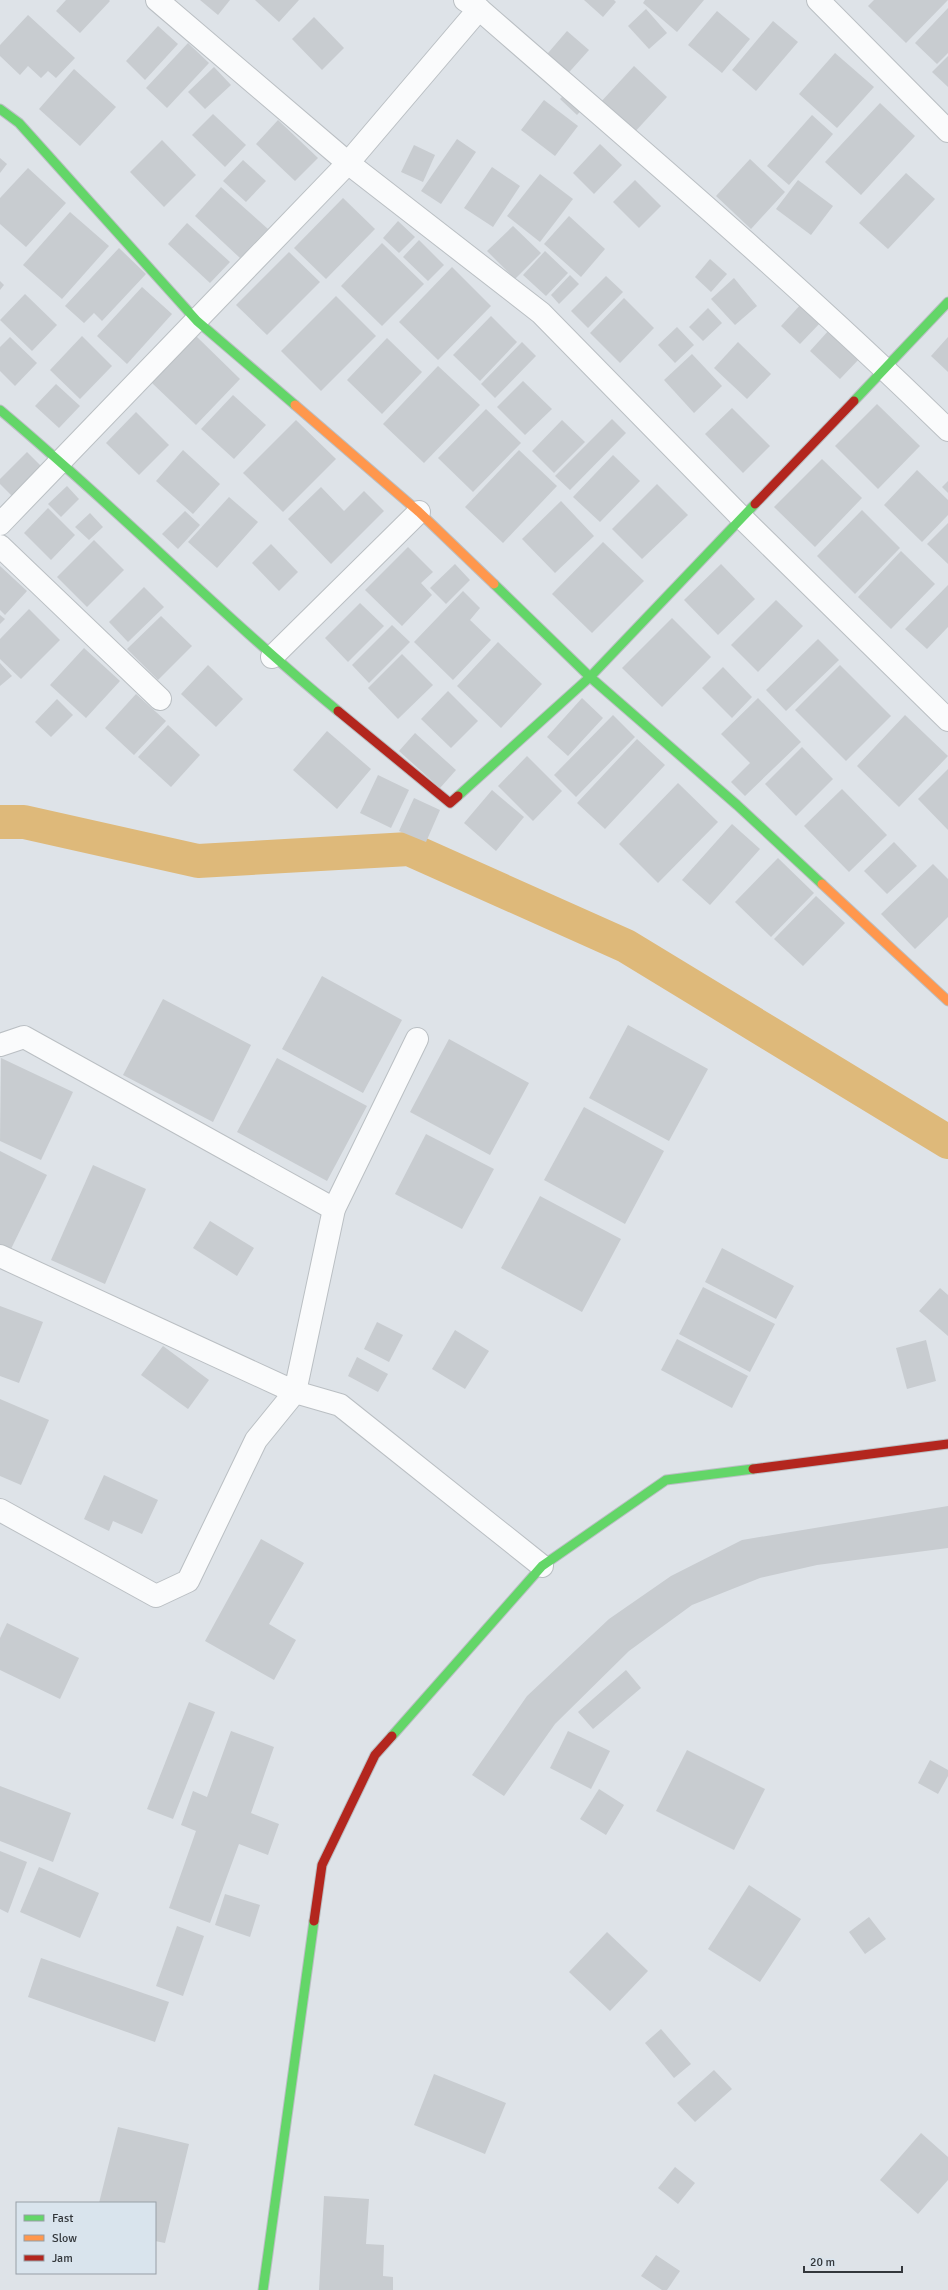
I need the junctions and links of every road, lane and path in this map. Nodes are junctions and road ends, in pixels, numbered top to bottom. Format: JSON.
{"nodes":[{"id":1,"x":157,"y":0,"type":"edge"},
{"id":2,"x":818,"y":0,"type":"edge"},
{"id":3,"x":472,"y":5,"type":"edge"},
{"id":4,"x":0,"y":109,"type":"edge"},
{"id":5,"x":948,"y":131,"type":"edge"},
{"id":6,"x":348,"y":163,"type":"junction"},
{"id":7,"x":948,"y":302,"type":"edge"},
{"id":8,"x":197,"y":321,"type":"junction"},
{"id":9,"x":885,"y":368,"type":"junction"},
{"id":10,"x":0,"y":410,"type":"edge"},
{"id":11,"x":948,"y":430,"type":"edge"},
{"id":12,"x":61,"y":461,"type":"junction"},
{"id":13,"x":419,"y":512,"type":"junction"},
{"id":14,"x":741,"y":517,"type":"junction"},
{"id":15,"x":0,"y":524,"type":"edge"},
{"id":16,"x":0,"y":546,"type":"edge"},
{"id":17,"x":272,"y":657,"type":"junction"},
{"id":18,"x":590,"y":677,"type":"junction"},
{"id":19,"x":160,"y":699,"type":"dead end"},
{"id":20,"x":948,"y":720,"type":"edge"},
{"id":21,"x":948,"y":1001,"type":"edge"},
{"id":22,"x":417,"y":1039,"type":"dead end"},
{"id":23,"x":0,"y":1045,"type":"edge"},
{"id":24,"x":334,"y":1209,"type":"junction"},
{"id":25,"x":0,"y":1256,"type":"edge"},
{"id":26,"x":295,"y":1392,"type":"junction"},
{"id":27,"x":948,"y":1444,"type":"edge"},
{"id":28,"x":0,"y":1510,"type":"edge"},
{"id":29,"x":542,"y":1566,"type":"junction"},
{"id":30,"x":263,"y":2290,"type":"edge"}],
"edges":[{"from":1,"to":6,"type":"street"},
{"from":2,"to":5,"type":"street"},
{"from":3,"to":6,"type":"street"},
{"from":3,"to":9,"type":"street"},
{"from":4,"to":8,"type":"street"},
{"from":6,"to":8,"type":"street"},
{"from":6,"to":14,"type":"street"},
{"from":7,"to":9,"type":"street"},
{"from":8,"to":12,"type":"street"},
{"from":8,"to":13,"type":"street"},
{"from":9,"to":11,"type":"street"},
{"from":9,"to":14,"type":"street"},
{"from":10,"to":12,"type":"street"},
{"from":12,"to":15,"type":"street"},
{"from":12,"to":17,"type":"street"},
{"from":13,"to":17,"type":"street"},
{"from":13,"to":18,"type":"street"},
{"from":14,"to":18,"type":"street"},
{"from":14,"to":20,"type":"street"},
{"from":16,"to":19,"type":"street"},
{"from":17,"to":18,"type":"street"},
{"from":18,"to":21,"type":"street"},
{"from":22,"to":24,"type":"street"},
{"from":23,"to":24,"type":"street"},
{"from":24,"to":26,"type":"street"},
{"from":25,"to":26,"type":"street"},
{"from":26,"to":28,"type":"street"},
{"from":26,"to":29,"type":"street"},
{"from":27,"to":29,"type":"street"},
{"from":29,"to":30,"type":"street"}]}
